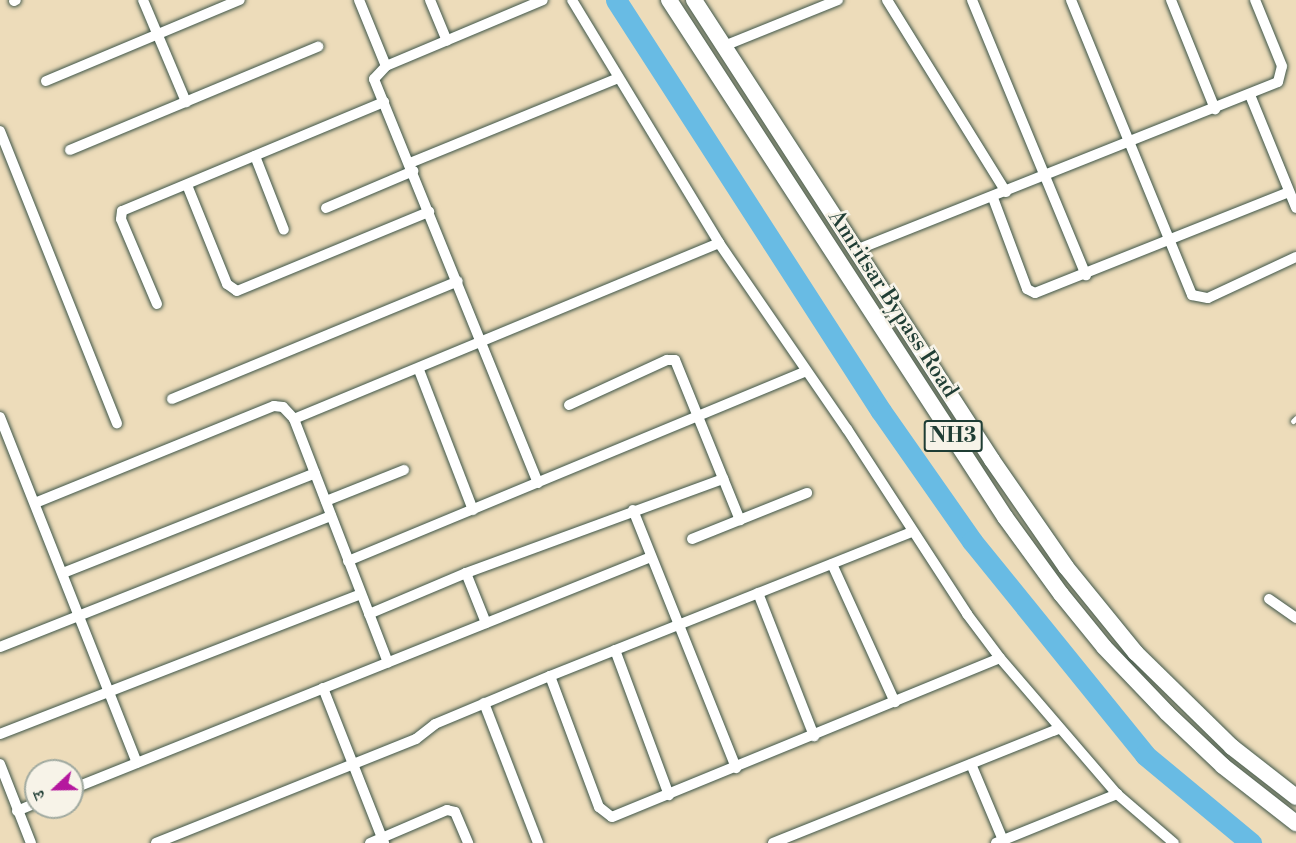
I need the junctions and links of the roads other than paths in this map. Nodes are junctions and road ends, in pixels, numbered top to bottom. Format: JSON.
{"nodes":[{"id":1,"x":144,"y":0,"type":"edge"},
{"id":2,"x":240,"y":0,"type":"edge"},
{"id":3,"x":359,"y":0,"type":"edge"},
{"id":4,"x":430,"y":0,"type":"edge"},
{"id":5,"x":543,"y":0,"type":"edge"},
{"id":6,"x":572,"y":0,"type":"edge"},
{"id":7,"x":669,"y":0,"type":"edge"},
{"id":8,"x":693,"y":0,"type":"edge"},
{"id":9,"x":838,"y":0,"type":"edge"},
{"id":10,"x":887,"y":0,"type":"edge"},
{"id":11,"x":972,"y":0,"type":"edge"},
{"id":12,"x":1071,"y":0,"type":"edge"},
{"id":13,"x":1171,"y":0,"type":"edge"},
{"id":14,"x":1255,"y":0,"type":"edge"},
{"id":15,"x":158,"y":35,"type":"junction"},
{"id":16,"x":447,"y":41,"type":"junction"},
{"id":17,"x":724,"y":46,"type":"junction"},
{"id":18,"x":318,"y":47,"type":"dead end"},
{"id":19,"x":386,"y":66,"type":"junction"},
{"id":20,"x":618,"y":78,"type":"junction"},
{"id":21,"x":46,"y":81,"type":"dead end"},
{"id":22,"x":1250,"y":95,"type":"junction"},
{"id":23,"x":186,"y":102,"type":"junction"},
{"id":24,"x":384,"y":102,"type":"junction"},
{"id":25,"x":1215,"y":109,"type":"junction"},
{"id":26,"x":0,"y":131,"type":"edge"},
{"id":27,"x":1129,"y":142,"type":"junction"},
{"id":28,"x":70,"y":150,"type":"dead end"},
{"id":29,"x":4,"y":151,"type":"edge"},
{"id":30,"x":255,"y":156,"type":"junction"},
{"id":31,"x":411,"y":167,"type":"junction"},
{"id":32,"x":1045,"y":176,"type":"junction"},
{"id":33,"x":187,"y":185,"type":"junction"},
{"id":34,"x":1006,"y":192,"type":"junction"},
{"id":35,"x":1289,"y":192,"type":"junction"},
{"id":36,"x":993,"y":198,"type":"junction"},
{"id":37,"x":326,"y":208,"type":"dead end"},
{"id":38,"x":1296,"y":208,"type":"edge"},
{"id":39,"x":429,"y":212,"type":"junction"},
{"id":40,"x":284,"y":230,"type":"dead end"},
{"id":41,"x":1169,"y":238,"type":"junction"},
{"id":42,"x":719,"y":243,"type":"junction"},
{"id":43,"x":856,"y":250,"type":"junction"},
{"id":44,"x":1296,"y":257,"type":"edge"},
{"id":45,"x":1086,"y":275,"type":"junction"},
{"id":46,"x":458,"y":281,"type":"junction"},
{"id":47,"x":158,"y":304,"type":"dead end"},
{"id":48,"x":484,"y":344,"type":"junction"},
{"id":49,"x":419,"y":370,"type":"junction"},
{"id":50,"x":807,"y":371,"type":"junction"},
{"id":51,"x":172,"y":399,"type":"dead end"},
{"id":52,"x":569,"y":405,"type":"dead end"},
{"id":53,"x":699,"y":416,"type":"junction"},
{"id":54,"x":0,"y":417,"type":"edge"},
{"id":55,"x":294,"y":419,"type":"junction"},
{"id":56,"x":117,"y":423,"type":"dead end"},
{"id":57,"x":404,"y":470,"type":"dead end"},
{"id":58,"x":315,"y":472,"type":"junction"},
{"id":59,"x":723,"y":479,"type":"junction"},
{"id":60,"x":538,"y":483,"type":"junction"},
{"id":61,"x":807,"y":493,"type":"dead end"},
{"id":62,"x":326,"y":501,"type":"junction"},
{"id":63,"x":35,"y":503,"type":"junction"},
{"id":64,"x":473,"y":510,"type":"junction"},
{"id":65,"x":633,"y":510,"type":"junction"},
{"id":66,"x":331,"y":516,"type":"junction"},
{"id":67,"x":740,"y":520,"type":"junction"},
{"id":68,"x":912,"y":532,"type":"junction"},
{"id":69,"x":692,"y":539,"type":"dead end"},
{"id":70,"x":651,"y":557,"type":"junction"},
{"id":71,"x":348,"y":561,"type":"junction"},
{"id":72,"x":832,"y":564,"type":"junction"},
{"id":73,"x":63,"y":573,"type":"junction"},
{"id":74,"x":466,"y":573,"type":"junction"},
{"id":75,"x":758,"y":593,"type":"junction"},
{"id":76,"x":361,"y":594,"type":"junction"},
{"id":77,"x":1269,"y":598,"type":"dead end"},
{"id":78,"x":369,"y":614,"type":"junction"},
{"id":79,"x":79,"y":615,"type":"junction"},
{"id":80,"x":1296,"y":618,"type":"edge"},
{"id":81,"x":486,"y":623,"type":"junction"},
{"id":82,"x":681,"y":625,"type":"junction"},
{"id":83,"x":0,"y":647,"type":"edge"},
{"id":84,"x":615,"y":650,"type":"junction"},
{"id":85,"x":1000,"y":658,"type":"junction"},
{"id":86,"x":388,"y":663,"type":"junction"},
{"id":87,"x":550,"y":676,"type":"junction"},
{"id":88,"x":322,"y":688,"type":"junction"},
{"id":89,"x":110,"y":691,"type":"junction"},
{"id":90,"x":895,"y":702,"type":"junction"},
{"id":91,"x":484,"y":703,"type":"junction"},
{"id":92,"x":1058,"y":729,"type":"junction"},
{"id":93,"x":0,"y":734,"type":"edge"},
{"id":94,"x":814,"y":736,"type":"junction"},
{"id":95,"x":136,"y":763,"type":"junction"},
{"id":96,"x":0,"y":764,"type":"edge"},
{"id":97,"x":352,"y":764,"type":"junction"},
{"id":98,"x":971,"y":764,"type":"junction"},
{"id":99,"x":736,"y":768,"type":"junction"},
{"id":100,"x":84,"y":784,"type":"edge"},
{"id":101,"x":1116,"y":794,"type":"junction"},
{"id":102,"x":669,"y":795,"type":"junction"},
{"id":103,"x":1296,"y":797,"type":"edge"},
{"id":104,"x":24,"y":808,"type":"edge"},
{"id":105,"x":17,"y":811,"type":"junction"},
{"id":106,"x":1296,"y":823,"type":"edge"},
{"id":107,"x":383,"y":840,"type":"edge"},
{"id":108,"x":1000,"y":842,"type":"edge"},
{"id":109,"x":31,"y":843,"type":"edge"},
{"id":110,"x":156,"y":843,"type":"edge"},
{"id":111,"x":370,"y":843,"type":"edge"},
{"id":112,"x":468,"y":843,"type":"edge"},
{"id":113,"x":538,"y":843,"type":"edge"},
{"id":114,"x":773,"y":843,"type":"edge"},
{"id":115,"x":1174,"y":843,"type":"edge"}],
"edges":[{"from":1,"to":15,"type":"street"},
{"from":2,"to":15,"type":"street"},
{"from":3,"to":19,"type":"street"},
{"from":4,"to":16,"type":"street"},
{"from":5,"to":16,"type":"street"},
{"from":6,"to":20,"type":"street"},
{"from":7,"to":106,"type":"highway","name":"Amritsar Bypass Road","number":"NH3"},
{"from":8,"to":17,"type":"highway","name":"Amritsar Bypass Road","number":"NH3"},
{"from":9,"to":17,"type":"street"},
{"from":10,"to":34,"type":"street"},
{"from":11,"to":32,"type":"street"},
{"from":12,"to":27,"type":"street"},
{"from":13,"to":25,"type":"street"},
{"from":14,"to":22,"type":"street"},
{"from":15,"to":21,"type":"street"},
{"from":15,"to":23,"type":"street"},
{"from":16,"to":19,"type":"street"},
{"from":17,"to":43,"type":"highway","name":"Amritsar Bypass Road","number":"NH3"},
{"from":18,"to":23,"type":"street"},
{"from":19,"to":24,"type":"street"},
{"from":20,"to":31,"type":"street"},
{"from":20,"to":42,"type":"street"},
{"from":22,"to":25,"type":"street"},
{"from":22,"to":35,"type":"street"},
{"from":23,"to":28,"type":"street"},
{"from":24,"to":30,"type":"street"},
{"from":24,"to":31,"type":"street"},
{"from":25,"to":27,"type":"street"},
{"from":26,"to":29,"type":"street"},
{"from":27,"to":32,"type":"street"},
{"from":27,"to":41,"type":"street"},
{"from":29,"to":56,"type":"street"},
{"from":30,"to":33,"type":"street"},
{"from":30,"to":40,"type":"street"},
{"from":31,"to":37,"type":"street"},
{"from":31,"to":39,"type":"street"},
{"from":32,"to":34,"type":"street"},
{"from":32,"to":45,"type":"street"},
{"from":33,"to":39,"type":"street"},
{"from":33,"to":47,"type":"street"},
{"from":34,"to":36,"type":"street"},
{"from":35,"to":38,"type":"street"},
{"from":35,"to":41,"type":"street"},
{"from":36,"to":43,"type":"street"},
{"from":36,"to":45,"type":"street"},
{"from":39,"to":46,"type":"street"},
{"from":41,"to":44,"type":"street"},
{"from":41,"to":45,"type":"street"},
{"from":42,"to":48,"type":"street"},
{"from":42,"to":50,"type":"street"},
{"from":43,"to":103,"type":"highway","name":"Amritsar Bypass Road","number":"NH3"},
{"from":46,"to":48,"type":"street"},
{"from":46,"to":51,"type":"street"},
{"from":48,"to":49,"type":"street"},
{"from":48,"to":60,"type":"street"},
{"from":49,"to":55,"type":"street"},
{"from":49,"to":64,"type":"street"},
{"from":50,"to":53,"type":"street"},
{"from":50,"to":68,"type":"street"},
{"from":52,"to":53,"type":"street"},
{"from":53,"to":59,"type":"street"},
{"from":53,"to":60,"type":"street"},
{"from":54,"to":63,"type":"street"},
{"from":55,"to":58,"type":"street"},
{"from":55,"to":63,"type":"street"},
{"from":57,"to":62,"type":"street"},
{"from":58,"to":62,"type":"street"},
{"from":58,"to":73,"type":"street"},
{"from":59,"to":65,"type":"street"},
{"from":59,"to":67,"type":"street"},
{"from":60,"to":64,"type":"street"},
{"from":61,"to":67,"type":"street"},
{"from":62,"to":66,"type":"street"},
{"from":63,"to":73,"type":"street"},
{"from":64,"to":71,"type":"street"},
{"from":65,"to":70,"type":"street"},
{"from":65,"to":74,"type":"street"},
{"from":66,"to":71,"type":"street"},
{"from":66,"to":79,"type":"street"},
{"from":67,"to":69,"type":"street"},
{"from":68,"to":72,"type":"street"},
{"from":68,"to":85,"type":"street"},
{"from":70,"to":81,"type":"street"},
{"from":70,"to":82,"type":"street"},
{"from":71,"to":76,"type":"street"},
{"from":72,"to":75,"type":"street"},
{"from":72,"to":90,"type":"street"},
{"from":73,"to":79,"type":"street"},
{"from":74,"to":78,"type":"street"},
{"from":74,"to":81,"type":"street"},
{"from":75,"to":82,"type":"street"},
{"from":75,"to":94,"type":"street"},
{"from":76,"to":78,"type":"street"},
{"from":76,"to":89,"type":"street"},
{"from":77,"to":80,"type":"street"},
{"from":78,"to":86,"type":"street"},
{"from":79,"to":83,"type":"street"},
{"from":79,"to":89,"type":"street"},
{"from":81,"to":86,"type":"street"},
{"from":82,"to":84,"type":"street"},
{"from":82,"to":99,"type":"street"},
{"from":84,"to":87,"type":"street"},
{"from":84,"to":102,"type":"street"},
{"from":85,"to":90,"type":"street"},
{"from":85,"to":92,"type":"street"},
{"from":86,"to":88,"type":"street"},
{"from":87,"to":91,"type":"street"},
{"from":87,"to":102,"type":"street"},
{"from":88,"to":95,"type":"street"},
{"from":88,"to":97,"type":"street"},
{"from":89,"to":93,"type":"street"},
{"from":89,"to":95,"type":"street"},
{"from":90,"to":94,"type":"street"},
{"from":91,"to":97,"type":"street"},
{"from":91,"to":113,"type":"street"},
{"from":92,"to":98,"type":"street"},
{"from":92,"to":101,"type":"street"},
{"from":94,"to":99,"type":"street"},
{"from":95,"to":100,"type":"street"},
{"from":96,"to":105,"type":"street"},
{"from":97,"to":107,"type":"street"},
{"from":97,"to":110,"type":"street"},
{"from":98,"to":108,"type":"street"},
{"from":98,"to":114,"type":"street"},
{"from":99,"to":102,"type":"street"},
{"from":101,"to":108,"type":"street"},
{"from":101,"to":115,"type":"street"},
{"from":104,"to":105,"type":"street"},
{"from":105,"to":109,"type":"street"},
{"from":107,"to":111,"type":"street"},
{"from":107,"to":112,"type":"street"}]}
